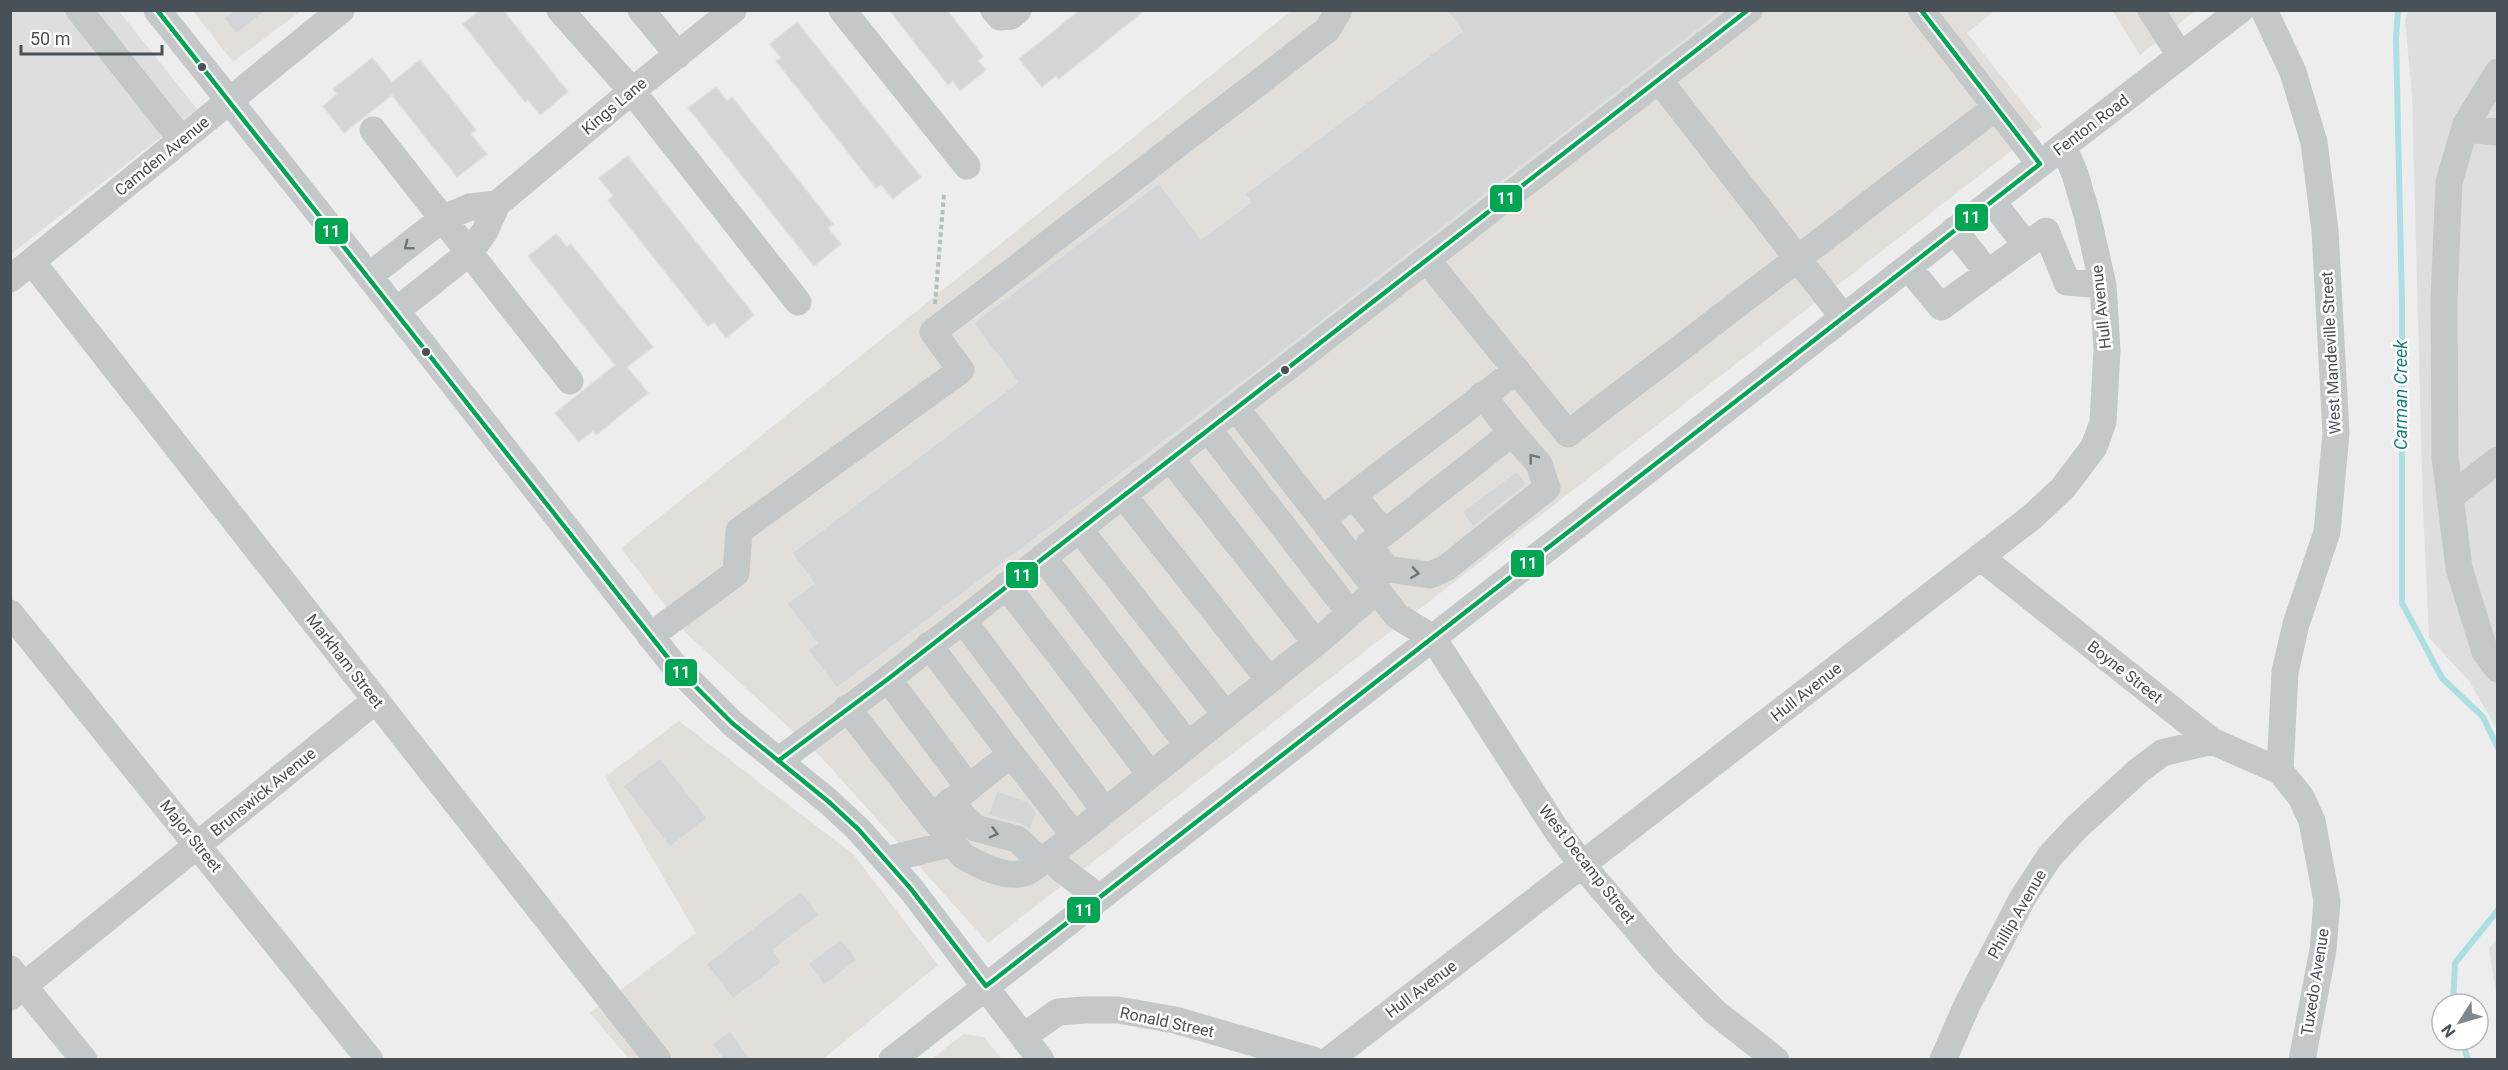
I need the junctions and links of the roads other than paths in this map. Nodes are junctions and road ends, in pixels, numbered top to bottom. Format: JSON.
{"nodes":[{"id":1,"x":79,"y":10,"type":"edge"},
{"id":2,"x":157,"y":10,"type":"edge"},
{"id":3,"x":341,"y":10,"type":"edge"},
{"id":4,"x":560,"y":10,"type":"edge"},
{"id":5,"x":640,"y":10,"type":"edge"},
{"id":6,"x":733,"y":10,"type":"edge"},
{"id":7,"x":842,"y":10,"type":"edge"},
{"id":8,"x":994,"y":10,"type":"edge"},
{"id":9,"x":1018,"y":10,"type":"edge"},
{"id":10,"x":1339,"y":10,"type":"edge"},
{"id":11,"x":1749,"y":10,"type":"edge"},
{"id":12,"x":1921,"y":10,"type":"edge"},
{"id":13,"x":2151,"y":10,"type":"edge"},
{"id":14,"x":2240,"y":10,"type":"edge"},
{"id":15,"x":2264,"y":10,"type":"edge"},
{"id":16,"x":2176,"y":50,"type":"dead end"},
{"id":17,"x":678,"y":55,"type":"junction"},
{"id":18,"x":2498,"y":72,"type":"edge"},
{"id":19,"x":1659,"y":80,"type":"junction"},
{"id":20,"x":632,"y":91,"type":"junction"},
{"id":21,"x":229,"y":102,"type":"junction"},
{"id":22,"x":1996,"y":107,"type":"junction"},
{"id":23,"x":2465,"y":129,"type":"junction"},
{"id":24,"x":373,"y":130,"type":"dead end"},
{"id":25,"x":2498,"y":132,"type":"edge"},
{"id":26,"x":181,"y":139,"type":"junction"},
{"id":27,"x":2063,"y":146,"type":"junction"},
{"id":28,"x":2040,"y":164,"type":"junction"},
{"id":29,"x":967,"y":166,"type":"dead end"},
{"id":30,"x":1992,"y":201,"type":"junction"},
{"id":31,"x":497,"y":204,"type":"junction"},
{"id":32,"x":442,"y":219,"type":"junction"},
{"id":33,"x":1954,"y":230,"type":"junction"},
{"id":34,"x":2026,"y":245,"type":"junction"},
{"id":35,"x":469,"y":253,"type":"junction"},
{"id":36,"x":1427,"y":260,"type":"junction"},
{"id":37,"x":1798,"y":260,"type":"junction"},
{"id":38,"x":32,"y":262,"type":"junction"},
{"id":39,"x":1908,"y":267,"type":"junction"},
{"id":40,"x":1988,"y":273,"type":"junction"},
{"id":41,"x":369,"y":276,"type":"junction"},
{"id":42,"x":10,"y":279,"type":"edge"},
{"id":43,"x":2103,"y":285,"type":"junction"},
{"id":44,"x":798,"y":302,"type":"dead end"},
{"id":45,"x":396,"y":311,"type":"junction"},
{"id":46,"x":1843,"y":317,"type":"junction"},
{"id":47,"x":1518,"y":370,"type":"junction"},
{"id":48,"x":570,"y":381,"type":"dead end"},
{"id":49,"x":1482,"y":395,"type":"junction"},
{"id":50,"x":1236,"y":408,"type":"junction"},
{"id":51,"x":1208,"y":429,"type":"junction"},
{"id":52,"x":1512,"y":433,"type":"junction"},
{"id":53,"x":1170,"y":458,"type":"junction"},
{"id":54,"x":2498,"y":460,"type":"edge"},
{"id":55,"x":1123,"y":495,"type":"junction"},
{"id":56,"x":1353,"y":495,"type":"junction"},
{"id":57,"x":2450,"y":497,"type":"junction"},
{"id":58,"x":1322,"y":519,"type":"junction"},
{"id":59,"x":1079,"y":529,"type":"junction"},
{"id":60,"x":1384,"y":533,"type":"junction"},
{"id":61,"x":1043,"y":557,"type":"junction"},
{"id":62,"x":1980,"y":557,"type":"junction"},
{"id":63,"x":1006,"y":585,"type":"junction"},
{"id":64,"x":1377,"y":590,"type":"junction"},
{"id":65,"x":10,"y":613,"type":"edge"},
{"id":66,"x":1350,"y":613,"type":"junction"},
{"id":67,"x":963,"y":620,"type":"junction"},
{"id":68,"x":650,"y":636,"type":"junction"},
{"id":69,"x":1433,"y":638,"type":"junction"},
{"id":70,"x":1316,"y":643,"type":"junction"},
{"id":71,"x":929,"y":645,"type":"junction"},
{"id":72,"x":2498,"y":669,"type":"edge"},
{"id":73,"x":888,"y":679,"type":"junction"},
{"id":74,"x":1269,"y":680,"type":"junction"},
{"id":75,"x":376,"y":700,"type":"junction"},
{"id":76,"x":847,"y":708,"type":"junction"},
{"id":77,"x":1226,"y":715,"type":"junction"},
{"id":78,"x":2212,"y":741,"type":"junction"},
{"id":79,"x":1188,"y":745,"type":"junction"},
{"id":80,"x":1011,"y":754,"type":"junction"},
{"id":81,"x":778,"y":761,"type":"junction"},
{"id":82,"x":2280,"y":771,"type":"junction"},
{"id":83,"x":1150,"y":774,"type":"junction"},
{"id":84,"x":950,"y":802,"type":"junction"},
{"id":85,"x":1104,"y":810,"type":"junction"},
{"id":86,"x":1074,"y":835,"type":"junction"},
{"id":87,"x":953,"y":843,"type":"junction"},
{"id":88,"x":198,"y":845,"type":"junction"},
{"id":89,"x":1046,"y":858,"type":"junction"},
{"id":90,"x":886,"y":860,"type":"junction"},
{"id":91,"x":1583,"y":866,"type":"junction"},
{"id":92,"x":1100,"y":898,"type":"junction"},
{"id":93,"x":15,"y":984,"type":"edge"},
{"id":94,"x":986,"y":987,"type":"junction"},
{"id":95,"x":1024,"y":1036,"type":"junction"},
{"id":96,"x":898,"y":1058,"type":"edge"},
{"id":97,"x":84,"y":1059,"type":"edge"},
{"id":98,"x":370,"y":1059,"type":"edge"},
{"id":99,"x":658,"y":1059,"type":"edge"},
{"id":100,"x":1041,"y":1059,"type":"edge"},
{"id":101,"x":1313,"y":1059,"type":"edge"},
{"id":102,"x":1329,"y":1059,"type":"edge"},
{"id":103,"x":1776,"y":1059,"type":"edge"},
{"id":104,"x":1943,"y":1059,"type":"edge"},
{"id":105,"x":2301,"y":1059,"type":"edge"}],
"edges":[{"from":1,"to":26,"type":"street"},
{"from":2,"to":21,"type":"street"},
{"from":3,"to":21,"type":"street","name":"Camden Avenue"},
{"from":4,"to":20,"type":"street"},
{"from":5,"to":17,"type":"street"},
{"from":6,"to":17,"type":"street","name":"Kings Lane"},
{"from":7,"to":29,"type":"street"},
{"from":8,"to":9,"type":"street"},
{"from":10,"to":68,"type":"street"},
{"from":11,"to":19,"type":"street"},
{"from":12,"to":22,"type":"street"},
{"from":13,"to":16,"type":"street"},
{"from":14,"to":27,"type":"street","name":"Fenton Road"},
{"from":15,"to":82,"type":"street","name":"West Mandeville Street"},
{"from":17,"to":20,"type":"street","name":"Kings Lane"},
{"from":18,"to":23,"type":"street"},
{"from":19,"to":36,"type":"street"},
{"from":19,"to":37,"type":"street"},
{"from":20,"to":31,"type":"street","name":"Kings Lane"},
{"from":20,"to":44,"type":"street"},
{"from":21,"to":26,"type":"street","name":"Camden Avenue"},
{"from":21,"to":41,"type":"street"},
{"from":22,"to":28,"type":"street"},
{"from":22,"to":37,"type":"street"},
{"from":23,"to":25,"type":"street"},
{"from":23,"to":57,"type":"street"},
{"from":24,"to":32,"type":"street"},
{"from":26,"to":38,"type":"street","name":"Camden Avenue"},
{"from":27,"to":28,"type":"street","name":"Fenton Road"},
{"from":27,"to":43,"type":"street","name":"Hull Avenue"},
{"from":28,"to":30,"type":"street","name":"Fenton Road"},
{"from":30,"to":33,"type":"street","name":"Fenton Road"},
{"from":30,"to":34,"type":"street"},
{"from":31,"to":32,"type":"street"},
{"from":31,"to":35,"type":"street","name":"Kings Lane"},
{"from":32,"to":35,"type":"street"},
{"from":32,"to":41,"type":"street","one_way":true},
{"from":33,"to":39,"type":"street","name":"Fenton Road"},
{"from":33,"to":40,"type":"street"},
{"from":34,"to":40,"type":"street"},
{"from":34,"to":43,"type":"street"},
{"from":35,"to":45,"type":"street","name":"Kings Lane"},
{"from":35,"to":48,"type":"street"},
{"from":36,"to":47,"type":"street"},
{"from":36,"to":50,"type":"street"},
{"from":37,"to":46,"type":"street"},
{"from":37,"to":47,"type":"street"},
{"from":38,"to":42,"type":"street","name":"Camden Avenue"},
{"from":38,"to":75,"type":"street","name":"Markham Street"},
{"from":39,"to":40,"type":"street"},
{"from":39,"to":46,"type":"street","name":"Fenton Road"},
{"from":41,"to":45,"type":"street"},
{"from":43,"to":62,"type":"street","name":"Hull Avenue"},
{"from":45,"to":68,"type":"street"},
{"from":46,"to":69,"type":"street","name":"Fenton Road"},
{"from":47,"to":49,"type":"street"},
{"from":49,"to":52,"type":"street"},
{"from":49,"to":56,"type":"street"},
{"from":50,"to":51,"type":"street"},
{"from":50,"to":58,"type":"street"},
{"from":51,"to":53,"type":"street"},
{"from":51,"to":66,"type":"street"},
{"from":52,"to":60,"type":"street"},
{"from":60,"to":52,"type":"street","one_way":true},
{"from":53,"to":55,"type":"street"},
{"from":53,"to":70,"type":"street"},
{"from":54,"to":57,"type":"street"},
{"from":55,"to":59,"type":"street"},
{"from":55,"to":74,"type":"street"},
{"from":56,"to":58,"type":"street"},
{"from":56,"to":60,"type":"street"},
{"from":57,"to":72,"type":"street"},
{"from":58,"to":64,"type":"street"},
{"from":59,"to":61,"type":"street"},
{"from":59,"to":77,"type":"street"},
{"from":61,"to":63,"type":"street"},
{"from":61,"to":79,"type":"street"},
{"from":62,"to":78,"type":"street","name":"Boyne Street"},
{"from":62,"to":91,"type":"street","name":"Hull Avenue"},
{"from":63,"to":67,"type":"street"},
{"from":63,"to":83,"type":"street"},
{"from":64,"to":66,"type":"street"},
{"from":64,"to":69,"type":"street"},
{"from":65,"to":88,"type":"street","name":"Major Street"},
{"from":66,"to":70,"type":"street"},
{"from":67,"to":71,"type":"street"},
{"from":67,"to":85,"type":"street"},
{"from":68,"to":81,"type":"street"},
{"from":69,"to":91,"type":"street","name":"West Decamp Street"},
{"from":69,"to":92,"type":"street","name":"Fenton Road"},
{"from":70,"to":74,"type":"street"},
{"from":71,"to":73,"type":"street"},
{"from":71,"to":80,"type":"street"},
{"from":73,"to":76,"type":"street"},
{"from":73,"to":84,"type":"street"},
{"from":74,"to":77,"type":"street"},
{"from":75,"to":88,"type":"street","name":"Brunswick Avenue"},
{"from":75,"to":99,"type":"street","name":"Markham Street"},
{"from":76,"to":81,"type":"street"},
{"from":76,"to":84,"type":"street"},
{"from":77,"to":79,"type":"street"},
{"from":78,"to":82,"type":"street","name":"Boyne Street"},
{"from":78,"to":104,"type":"street","name":"Phillip Avenue"},
{"from":79,"to":83,"type":"street"},
{"from":80,"to":84,"type":"street"},
{"from":80,"to":86,"type":"street"},
{"from":81,"to":90,"type":"street"},
{"from":82,"to":105,"type":"street","name":"Tuxedo Avenue"},
{"from":83,"to":85,"type":"street"},
{"from":84,"to":87,"type":"street"},
{"from":84,"to":89,"type":"street","one_way":true},
{"from":85,"to":86,"type":"street"},
{"from":86,"to":89,"type":"street"},
{"from":87,"to":89,"type":"street"},
{"from":87,"to":90,"type":"street"},
{"from":88,"to":93,"type":"street","name":"Brunswick Avenue"},
{"from":88,"to":98,"type":"street","name":"Major Street"},
{"from":89,"to":92,"type":"street"},
{"from":90,"to":94,"type":"street"},
{"from":91,"to":102,"type":"street","name":"Hull Avenue"},
{"from":91,"to":103,"type":"street","name":"West Decamp Street"},
{"from":92,"to":94,"type":"street","name":"Fenton Road"},
{"from":93,"to":97,"type":"street"},
{"from":94,"to":95,"type":"street"},
{"from":94,"to":96,"type":"street","name":"Fenton Road"},
{"from":95,"to":100,"type":"street"},
{"from":95,"to":101,"type":"street","name":"Ronald Street"}]}
